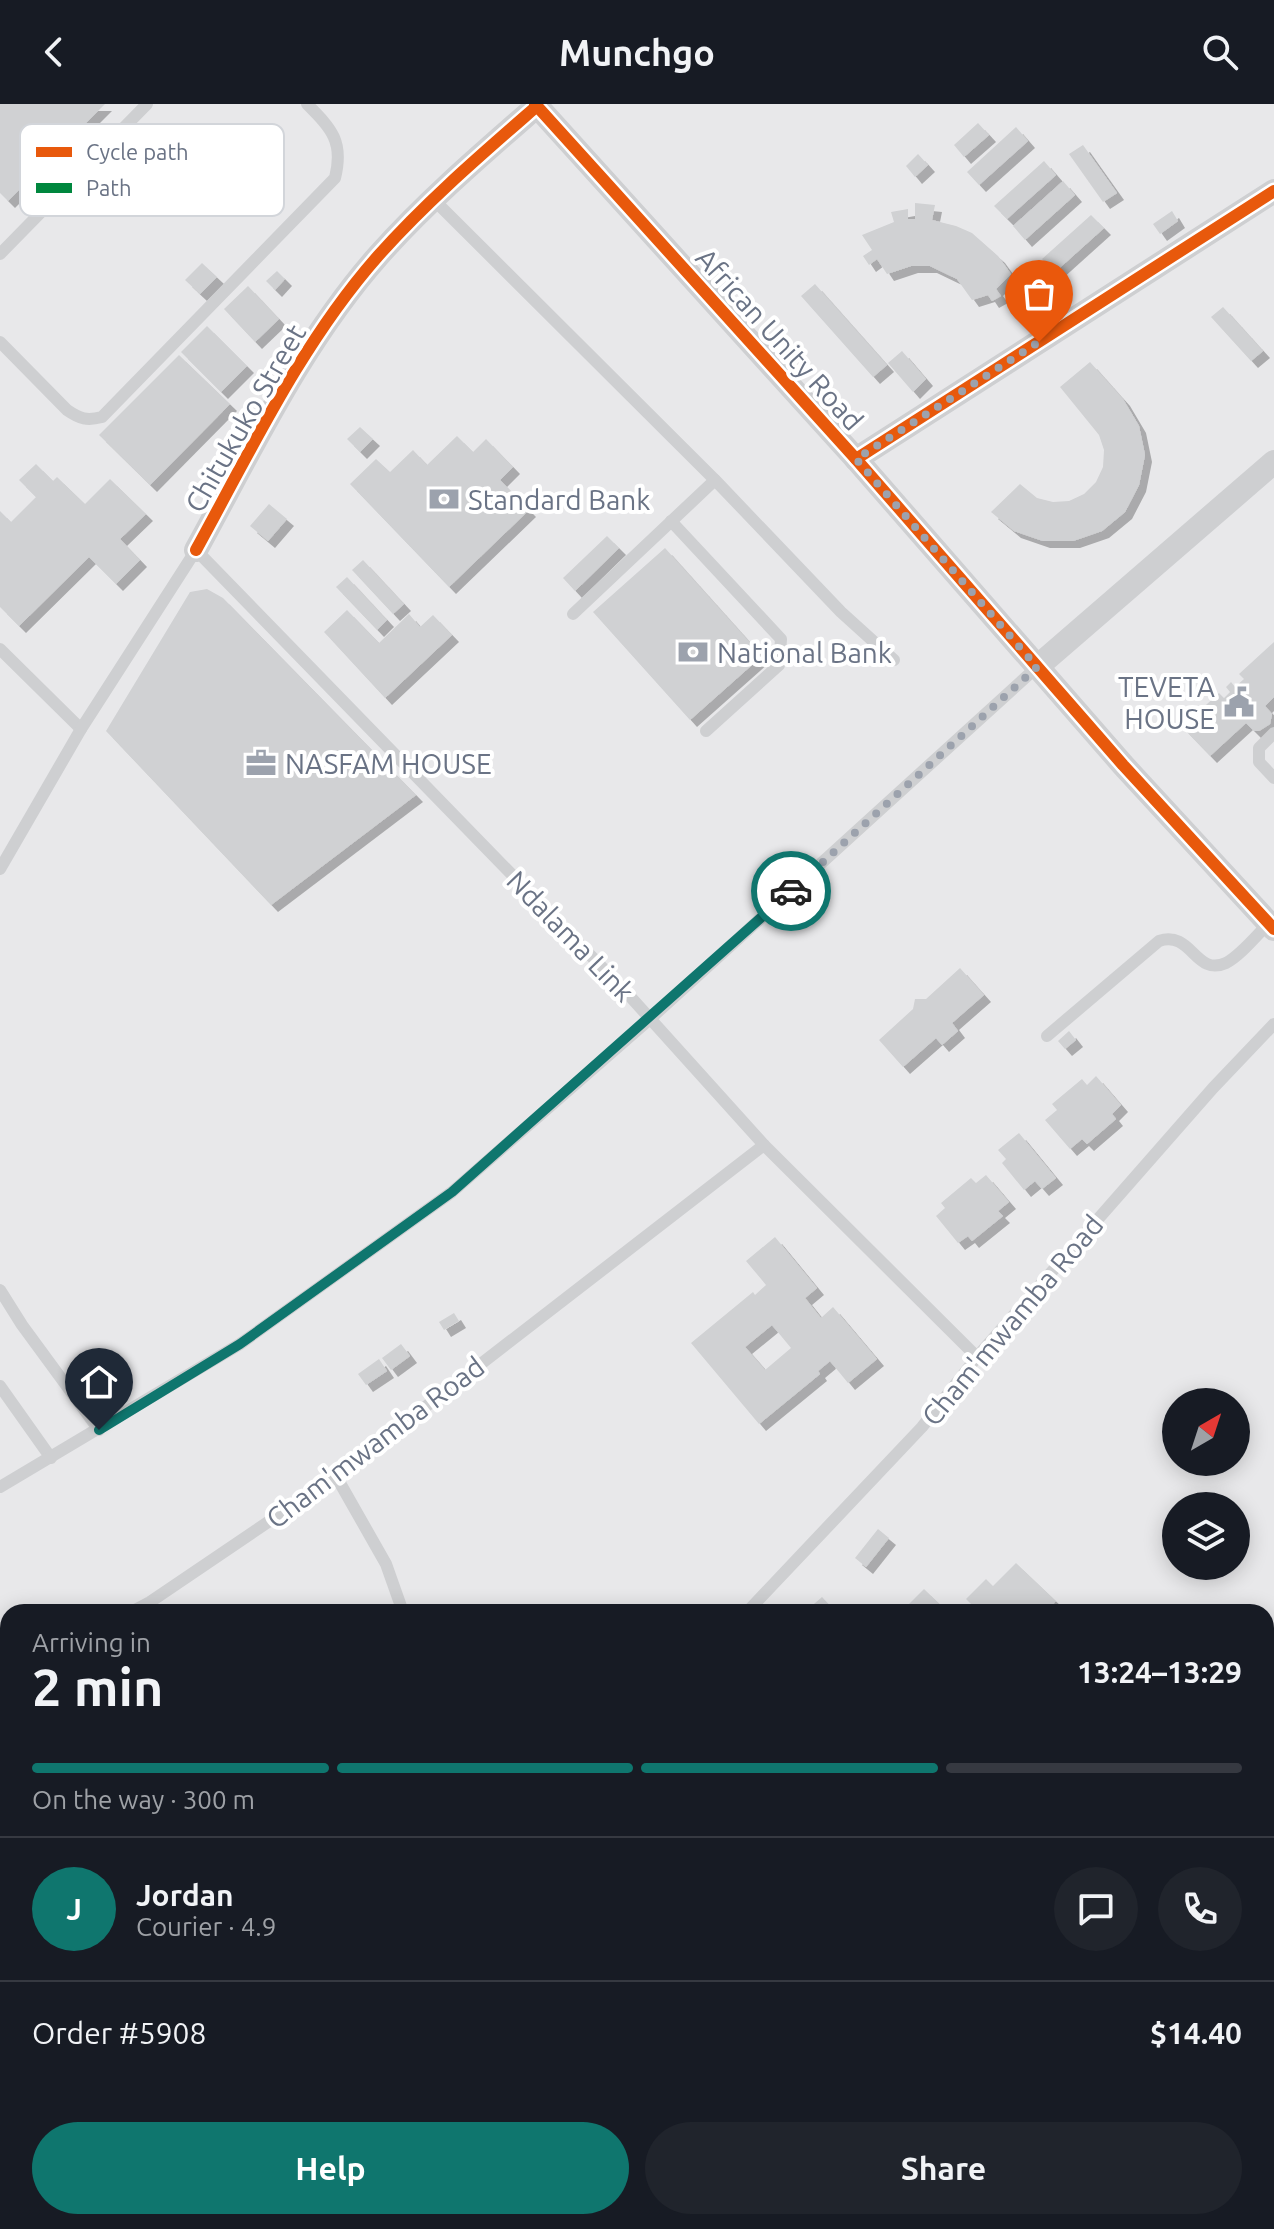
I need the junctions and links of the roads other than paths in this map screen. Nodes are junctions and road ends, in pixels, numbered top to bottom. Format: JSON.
{"nodes":[{"id":1,"x":147,"y":104,"type":"edge"},
{"id":2,"x":307,"y":104,"type":"edge"},
{"id":3,"x":536,"y":105,"type":"edge"},
{"id":4,"x":127,"y":124,"type":"edge"},
{"id":5,"x":1274,"y":191,"type":"edge"},
{"id":6,"x":432,"y":198,"type":"junction"},
{"id":7,"x":37,"y":216,"type":"edge"},
{"id":8,"x":0,"y":254,"type":"edge"},
{"id":9,"x":0,"y":342,"type":"edge"},
{"id":10,"x":856,"y":459,"type":"junction"},
{"id":11,"x":1274,"y":462,"type":"edge"},
{"id":12,"x":715,"y":480,"type":"junction"},
{"id":13,"x":671,"y":521,"type":"junction"},
{"id":14,"x":196,"y":550,"type":"junction"},
{"id":15,"x":573,"y":614,"type":"dead end"},
{"id":16,"x":0,"y":649,"type":"edge"},
{"id":17,"x":894,"y":660,"type":"dead end"},
{"id":18,"x":1037,"y":667,"type":"junction"},
{"id":19,"x":81,"y":729,"type":"junction"},
{"id":20,"x":706,"y":731,"type":"dead end"},
{"id":21,"x":1274,"y":733,"type":"edge"},
{"id":22,"x":1274,"y":778,"type":"edge"},
{"id":23,"x":0,"y":869,"type":"edge"},
{"id":24,"x":1271,"y":926,"type":"edge"},
{"id":25,"x":650,"y":1019,"type":"junction"},
{"id":26,"x":1274,"y":1024,"type":"edge"},
{"id":27,"x":1047,"y":1036,"type":"dead end"},
{"id":28,"x":764,"y":1145,"type":"junction"},
{"id":29,"x":0,"y":1290,"type":"edge"},
{"id":30,"x":977,"y":1357,"type":"junction"},
{"id":31,"x":0,"y":1386,"type":"edge"},
{"id":32,"x":99,"y":1430,"type":"junction"},
{"id":33,"x":51,"y":1458,"type":"junction"},
{"id":34,"x":336,"y":1476,"type":"junction"},
{"id":35,"x":0,"y":1487,"type":"edge"},
{"id":36,"x":146,"y":1604,"type":"edge"},
{"id":37,"x":400,"y":1604,"type":"edge"},
{"id":38,"x":755,"y":1604,"type":"edge"}],
"edges":[{"from":1,"to":4,"type":"lane"},
{"from":2,"to":9,"type":"lane"},
{"from":3,"to":6,"type":"street","name":"Chitukuko Street"},
{"from":3,"to":10,"type":"street","name":"African Unity Road"},
{"from":5,"to":10,"type":"street"},
{"from":6,"to":12,"type":"lane"},
{"from":6,"to":14,"type":"street","name":"Chitukuko Street"},
{"from":7,"to":8,"type":"lane"},
{"from":10,"to":18,"type":"street","name":"African Unity Road"},
{"from":11,"to":18,"type":"street"},
{"from":12,"to":13,"type":"lane"},
{"from":12,"to":17,"type":"lane"},
{"from":13,"to":15,"type":"lane"},
{"from":13,"to":20,"type":"lane"},
{"from":14,"to":19,"type":"lane","name":"Chitukuko Street"},
{"from":14,"to":25,"type":"lane","name":"Ndalama Link"},
{"from":16,"to":19,"type":"lane"},
{"from":18,"to":24,"type":"street","name":"African Unity Road"},
{"from":18,"to":25,"type":"lane"},
{"from":19,"to":23,"type":"lane","name":"Chitukuko Street"},
{"from":21,"to":22,"type":"lane"},
{"from":24,"to":27,"type":"lane"},
{"from":25,"to":28,"type":"lane","name":"Ndalama Link"},
{"from":25,"to":32,"type":"lane"},
{"from":26,"to":30,"type":"lane","name":"Cham'mwamba Road"},
{"from":28,"to":30,"type":"lane","name":"Ndalama Link"},
{"from":28,"to":34,"type":"lane","name":"Cham'mwamba Road"},
{"from":29,"to":32,"type":"lane"},
{"from":30,"to":38,"type":"lane","name":"Cham'mwamba Road"},
{"from":31,"to":33,"type":"lane"},
{"from":32,"to":33,"type":"lane"},
{"from":33,"to":35,"type":"lane"},
{"from":34,"to":36,"type":"lane","name":"Cham'mwamba Road"},
{"from":34,"to":37,"type":"lane"}]}
